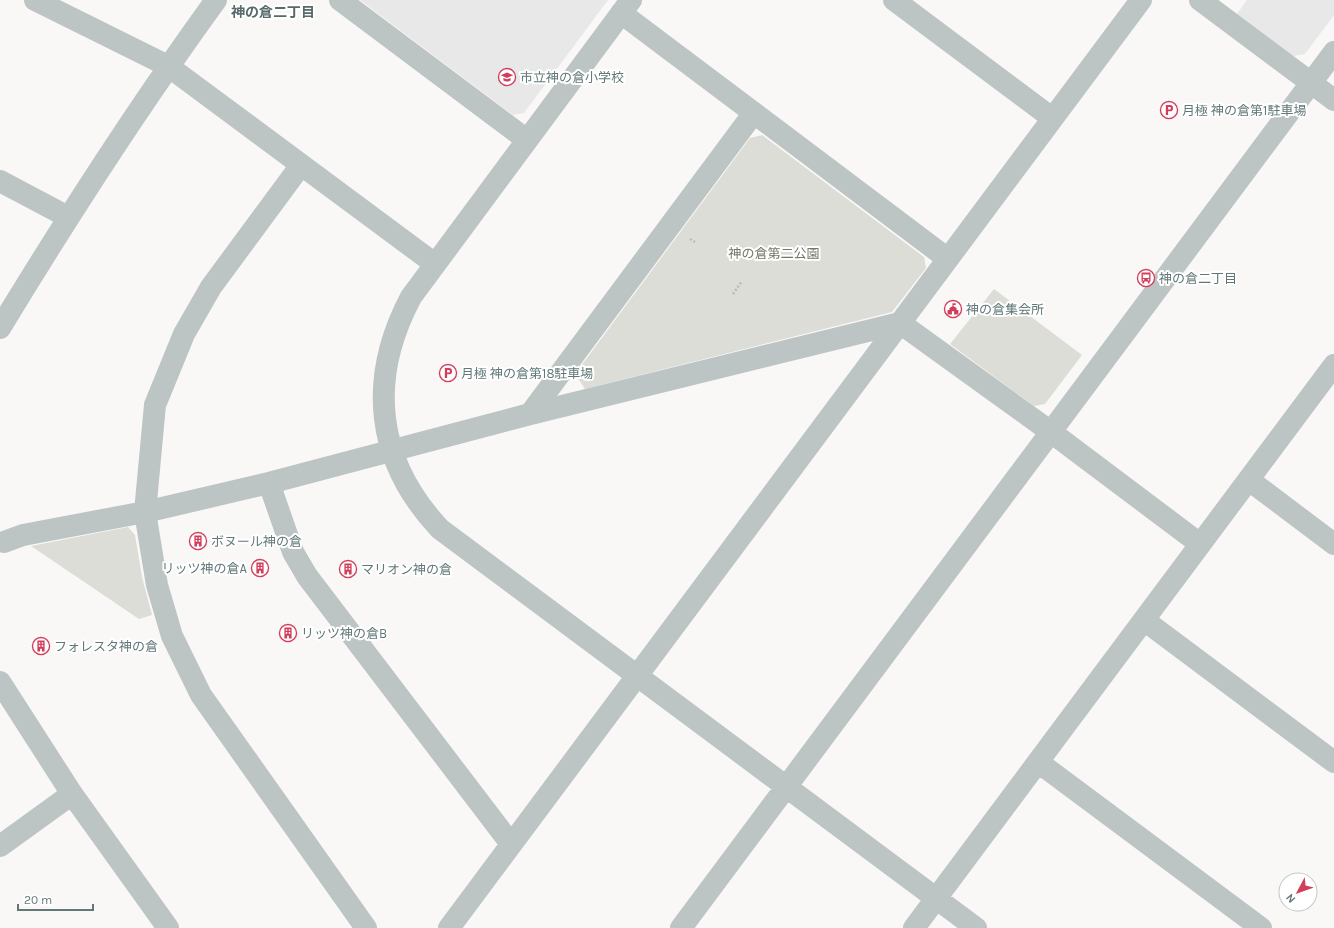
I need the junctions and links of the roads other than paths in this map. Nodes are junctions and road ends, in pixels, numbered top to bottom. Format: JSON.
{"nodes":[{"id":1,"x":35,"y":0,"type":"edge"},
{"id":2,"x":216,"y":0,"type":"edge"},
{"id":3,"x":340,"y":0,"type":"edge"},
{"id":4,"x":894,"y":0,"type":"edge"},
{"id":5,"x":1141,"y":0,"type":"edge"},
{"id":6,"x":1200,"y":0,"type":"edge"},
{"id":7,"x":626,"y":7,"type":"edge"},
{"id":8,"x":1334,"y":52,"type":"edge"},
{"id":9,"x":168,"y":66,"type":"junction"},
{"id":10,"x":1310,"y":83,"type":"junction"},
{"id":11,"x":1334,"y":100,"type":"edge"},
{"id":12,"x":753,"y":114,"type":"junction"},
{"id":13,"x":1052,"y":118,"type":"junction"},
{"id":14,"x":527,"y":140,"type":"junction"},
{"id":15,"x":301,"y":165,"type":"junction"},
{"id":16,"x":0,"y":181,"type":"edge"},
{"id":17,"x":68,"y":217,"type":"junction"},
{"id":18,"x":948,"y":259,"type":"junction"},
{"id":19,"x":436,"y":264,"type":"junction"},
{"id":20,"x":900,"y":323,"type":"junction"},
{"id":21,"x":0,"y":328,"type":"edge"},
{"id":22,"x":1334,"y":365,"type":"edge"},
{"id":23,"x":530,"y":414,"type":"junction"},
{"id":24,"x":1051,"y":432,"type":"junction"},
{"id":25,"x":393,"y":451,"type":"junction"},
{"id":26,"x":1249,"y":480,"type":"junction"},
{"id":27,"x":269,"y":483,"type":"junction"},
{"id":28,"x":145,"y":512,"type":"junction"},
{"id":29,"x":4,"y":542,"type":"dead end"},
{"id":30,"x":1200,"y":544,"type":"junction"},
{"id":31,"x":1334,"y":544,"type":"edge"},
{"id":32,"x":1144,"y":620,"type":"junction"},
{"id":33,"x":638,"y":676,"type":"junction"},
{"id":34,"x":0,"y":682,"type":"edge"},
{"id":35,"x":1038,"y":762,"type":"junction"},
{"id":36,"x":1334,"y":762,"type":"edge"},
{"id":37,"x":786,"y":787,"type":"junction"},
{"id":38,"x":72,"y":794,"type":"junction"},
{"id":39,"x":511,"y":844,"type":"junction"},
{"id":40,"x":0,"y":846,"type":"edge"},
{"id":41,"x":936,"y":898,"type":"junction"},
{"id":42,"x":168,"y":928,"type":"edge"},
{"id":43,"x":366,"y":928,"type":"edge"},
{"id":44,"x":449,"y":928,"type":"edge"},
{"id":45,"x":681,"y":928,"type":"edge"},
{"id":46,"x":914,"y":928,"type":"edge"},
{"id":47,"x":976,"y":928,"type":"edge"},
{"id":48,"x":1261,"y":928,"type":"edge"}],
"edges":[{"from":1,"to":9,"type":"street"},
{"from":2,"to":9,"type":"street"},
{"from":3,"to":14,"type":"street"},
{"from":4,"to":13,"type":"street"},
{"from":5,"to":13,"type":"street"},
{"from":6,"to":10,"type":"street"},
{"from":7,"to":12,"type":"street"},
{"from":7,"to":14,"type":"street"},
{"from":8,"to":10,"type":"street"},
{"from":9,"to":15,"type":"street"},
{"from":9,"to":17,"type":"street"},
{"from":10,"to":11,"type":"street"},
{"from":10,"to":24,"type":"street"},
{"from":12,"to":18,"type":"street"},
{"from":12,"to":23,"type":"street"},
{"from":13,"to":18,"type":"street"},
{"from":14,"to":19,"type":"street"},
{"from":15,"to":19,"type":"street"},
{"from":15,"to":28,"type":"street"},
{"from":16,"to":17,"type":"street"},
{"from":17,"to":21,"type":"street"},
{"from":18,"to":20,"type":"street"},
{"from":19,"to":25,"type":"street"},
{"from":20,"to":23,"type":"street"},
{"from":20,"to":24,"type":"street"},
{"from":20,"to":33,"type":"street"},
{"from":22,"to":26,"type":"street"},
{"from":23,"to":25,"type":"street"},
{"from":24,"to":30,"type":"street"},
{"from":24,"to":37,"type":"street"},
{"from":25,"to":27,"type":"street"},
{"from":25,"to":33,"type":"street"},
{"from":26,"to":30,"type":"street"},
{"from":26,"to":31,"type":"street"},
{"from":27,"to":28,"type":"street"},
{"from":27,"to":39,"type":"street"},
{"from":28,"to":29,"type":"street"},
{"from":28,"to":43,"type":"street"},
{"from":30,"to":32,"type":"street"},
{"from":32,"to":35,"type":"street"},
{"from":32,"to":36,"type":"street"},
{"from":33,"to":37,"type":"street"},
{"from":33,"to":39,"type":"street"},
{"from":34,"to":38,"type":"street"},
{"from":35,"to":41,"type":"street"},
{"from":35,"to":48,"type":"street"},
{"from":37,"to":41,"type":"street"},
{"from":37,"to":45,"type":"street"},
{"from":38,"to":40,"type":"street"},
{"from":38,"to":42,"type":"street"},
{"from":39,"to":44,"type":"street"},
{"from":41,"to":46,"type":"street"},
{"from":41,"to":47,"type":"street"}]}
